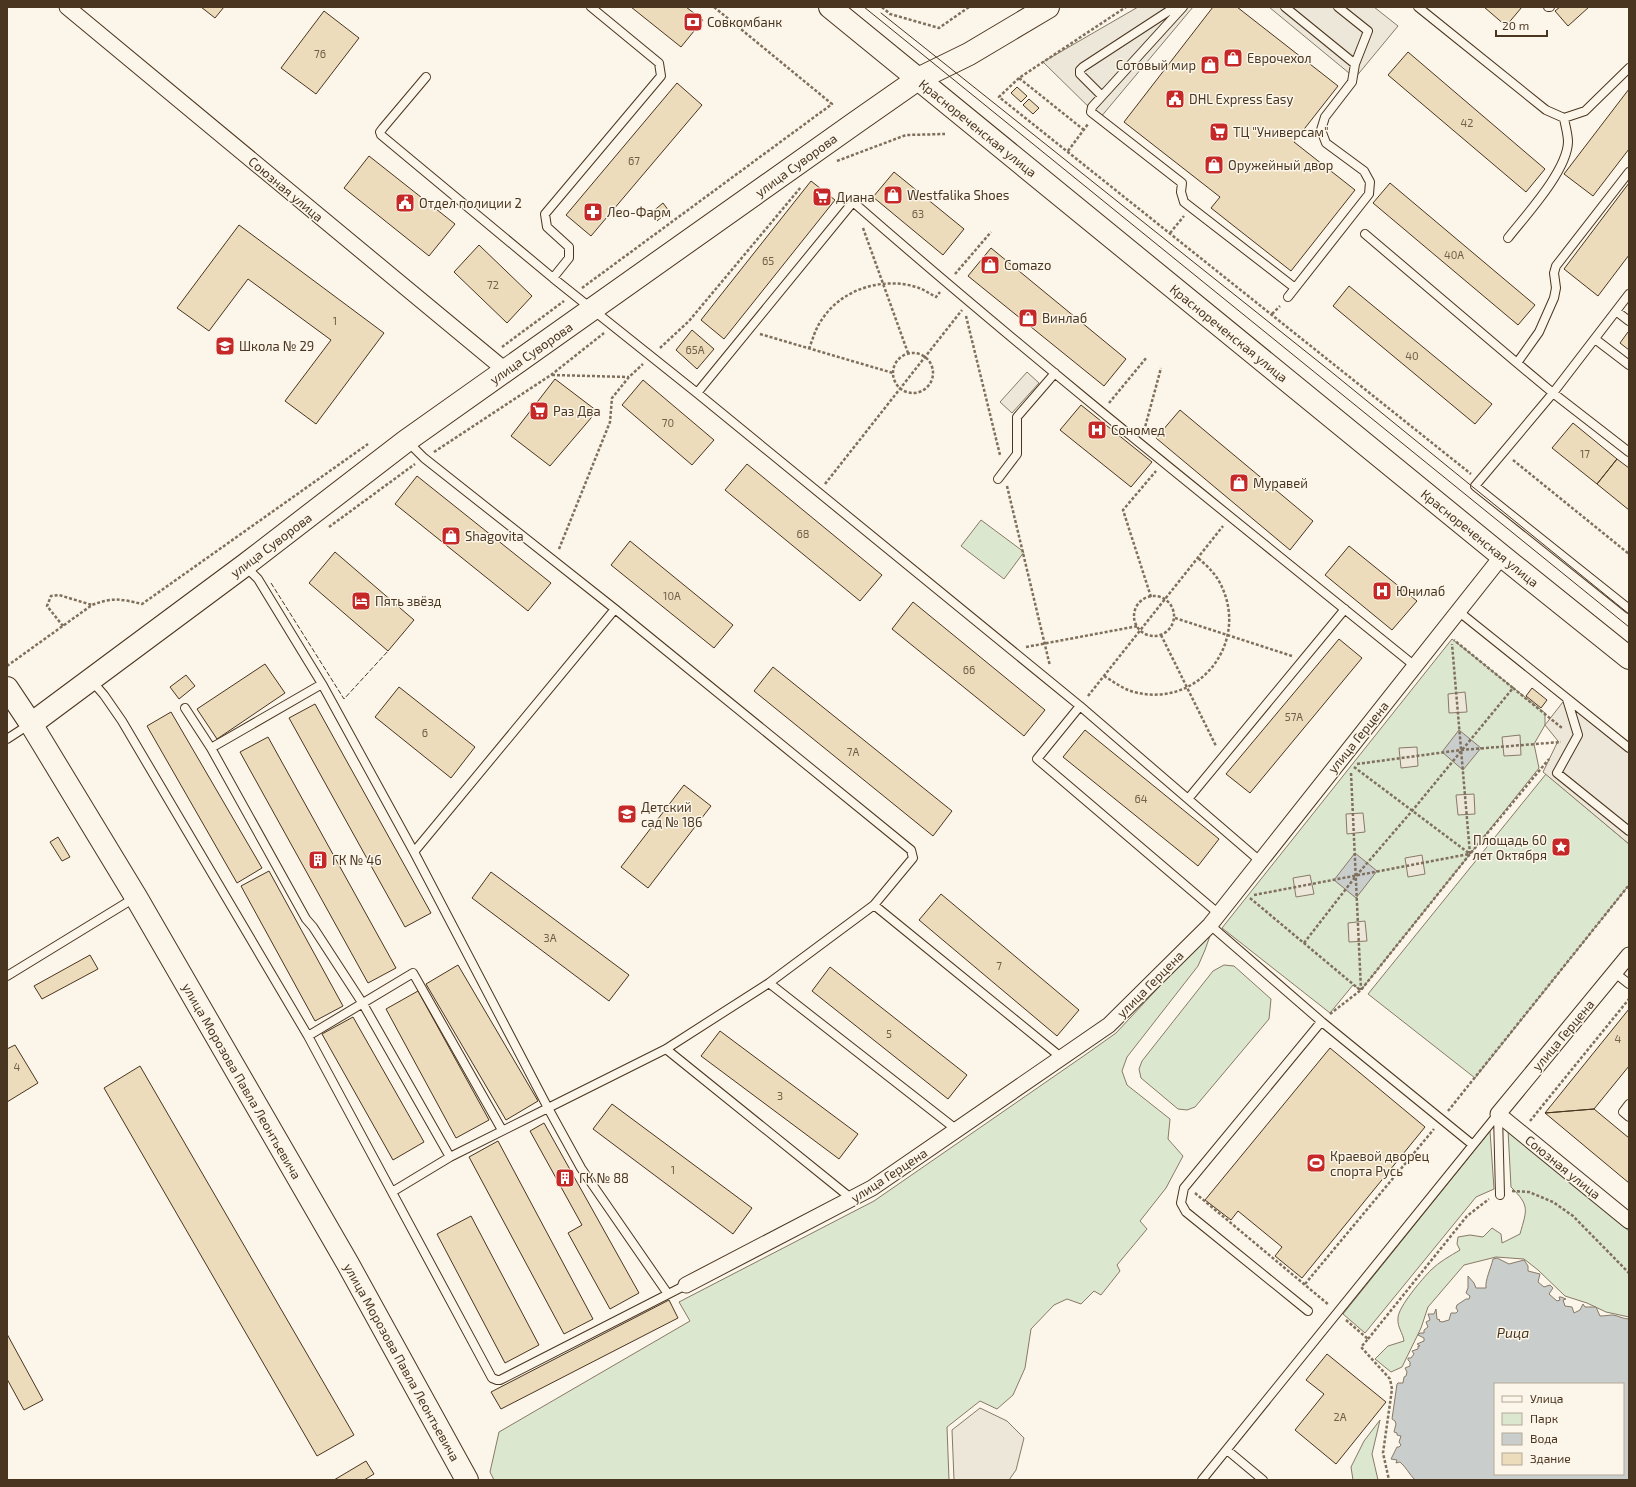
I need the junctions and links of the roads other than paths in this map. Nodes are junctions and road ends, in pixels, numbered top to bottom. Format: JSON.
{"nodes":[{"id":1,"x":67,"y":7,"type":"edge"},
{"id":2,"x":591,"y":7,"type":"edge"},
{"id":3,"x":830,"y":7,"type":"edge"},
{"id":4,"x":1048,"y":7,"type":"edge"},
{"id":5,"x":1175,"y":7,"type":"edge"},
{"id":6,"x":1183,"y":7,"type":"edge"},
{"id":7,"x":1285,"y":7,"type":"edge"},
{"id":8,"x":1338,"y":7,"type":"edge"},
{"id":9,"x":1418,"y":7,"type":"edge"},
{"id":10,"x":1355,"y":64,"type":"junction"},
{"id":11,"x":1629,"y":68,"type":"edge"},
{"id":12,"x":426,"y":77,"type":"dead end"},
{"id":13,"x":918,"y":79,"type":"junction"},
{"id":14,"x":1102,"y":96,"type":"junction"},
{"id":15,"x":1564,"y":118,"type":"junction"},
{"id":16,"x":1629,"y":172,"type":"edge"},
{"id":17,"x":1365,"y":234,"type":"dead end"},
{"id":18,"x":1508,"y":238,"type":"dead end"},
{"id":19,"x":553,"y":278,"type":"junction"},
{"id":20,"x":1295,"y":288,"type":"junction"},
{"id":21,"x":1629,"y":294,"type":"edge"},
{"id":22,"x":1288,"y":296,"type":"dead end"},
{"id":23,"x":593,"y":309,"type":"junction"},
{"id":24,"x":1616,"y":311,"type":"junction"},
{"id":25,"x":1629,"y":321,"type":"edge"},
{"id":26,"x":1595,"y":339,"type":"junction"},
{"id":27,"x":1517,"y":363,"type":"junction"},
{"id":28,"x":1629,"y":365,"type":"edge"},
{"id":29,"x":505,"y":370,"type":"junction"},
{"id":30,"x":1055,"y":373,"type":"junction"},
{"id":31,"x":697,"y":393,"type":"junction"},
{"id":32,"x":1553,"y":393,"type":"junction"},
{"id":33,"x":406,"y":441,"type":"junction"},
{"id":34,"x":1629,"y":452,"type":"edge"},
{"id":35,"x":998,"y":479,"type":"dead end"},
{"id":36,"x":1502,"y":556,"type":"junction"},
{"id":37,"x":245,"y":565,"type":"junction"},
{"id":38,"x":1345,"y":609,"type":"junction"},
{"id":39,"x":1629,"y":609,"type":"edge"},
{"id":40,"x":615,"y":610,"type":"junction"},
{"id":41,"x":1458,"y":611,"type":"junction"},
{"id":42,"x":1629,"y":658,"type":"edge"},
{"id":43,"x":1415,"y":666,"type":"junction"},
{"id":44,"x":91,"y":680,"type":"junction"},
{"id":45,"x":322,"y":684,"type":"junction"},
{"id":46,"x":7,"y":688,"type":"edge"},
{"id":47,"x":1566,"y":698,"type":"junction"},
{"id":48,"x":1080,"y":706,"type":"junction"},
{"id":49,"x":185,"y":708,"type":"dead end"},
{"id":50,"x":31,"y":724,"type":"junction"},
{"id":51,"x":7,"y":739,"type":"edge"},
{"id":52,"x":211,"y":748,"type":"junction"},
{"id":53,"x":1629,"y":748,"type":"edge"},
{"id":54,"x":1188,"y":799,"type":"junction"},
{"id":55,"x":1629,"y":831,"type":"edge"},
{"id":56,"x":414,"y":852,"type":"junction"},
{"id":57,"x":1260,"y":861,"type":"junction"},
{"id":58,"x":136,"y":897,"type":"junction"},
{"id":59,"x":874,"y":905,"type":"junction"},
{"id":60,"x":1214,"y":920,"type":"junction"},
{"id":61,"x":1629,"y":955,"type":"edge"},
{"id":62,"x":1615,"y":973,"type":"junction"},
{"id":63,"x":7,"y":976,"type":"edge"},
{"id":64,"x":769,"y":984,"type":"junction"},
{"id":65,"x":1629,"y":984,"type":"edge"},
{"id":66,"x":363,"y":1004,"type":"junction"},
{"id":67,"x":1321,"y":1022,"type":"junction"},
{"id":68,"x":308,"y":1036,"type":"junction"},
{"id":69,"x":666,"y":1049,"type":"junction"},
{"id":70,"x":1062,"y":1058,"type":"junction"},
{"id":71,"x":1629,"y":1104,"type":"edge"},
{"id":72,"x":548,"y":1108,"type":"junction"},
{"id":73,"x":1498,"y":1114,"type":"junction"},
{"id":74,"x":1629,"y":1117,"type":"edge"},
{"id":75,"x":502,"y":1130,"type":"junction"},
{"id":76,"x":957,"y":1130,"type":"junction"},
{"id":77,"x":1473,"y":1145,"type":"junction"},
{"id":78,"x":450,"y":1157,"type":"junction"},
{"id":79,"x":392,"y":1192,"type":"junction"},
{"id":80,"x":1500,"y":1195,"type":"road end"},
{"id":81,"x":852,"y":1199,"type":"junction"},
{"id":82,"x":1629,"y":1221,"type":"edge"},
{"id":83,"x":686,"y":1285,"type":"joint"},
{"id":84,"x":668,"y":1294,"type":"junction"},
{"id":85,"x":1308,"y":1311,"type":"dead end"},
{"id":86,"x":1227,"y":1450,"type":"junction"},
{"id":87,"x":467,"y":1480,"type":"edge"},
{"id":88,"x":1202,"y":1480,"type":"edge"},
{"id":89,"x":1263,"y":1480,"type":"edge"}],
"edges":[{"from":1,"to":29,"type":"street","name":"Союзная улица"},
{"from":2,"to":19,"type":"lane"},
{"from":3,"to":13,"type":"main road","name":"Краснореченская улица"},
{"from":4,"to":13,"type":"main road","name":"улица Суворова"},
{"from":5,"to":14,"type":"lane"},
{"from":6,"to":14,"type":"lane"},
{"from":7,"to":10,"type":"lane"},
{"from":8,"to":10,"type":"lane"},
{"from":9,"to":15,"type":"lane"},
{"from":10,"to":20,"type":"lane"},
{"from":11,"to":15,"type":"lane"},
{"from":12,"to":19,"type":"lane"},
{"from":13,"to":23,"type":"main road","name":"улица Суворова"},
{"from":13,"to":36,"type":"main road","name":"Краснореченская улица"},
{"from":14,"to":20,"type":"lane"},
{"from":15,"to":18,"type":"lane"},
{"from":16,"to":27,"type":"lane"},
{"from":17,"to":27,"type":"lane"},
{"from":19,"to":23,"type":"lane"},
{"from":20,"to":22,"type":"lane"},
{"from":21,"to":24,"type":"lane"},
{"from":23,"to":29,"type":"main road","name":"улица Суворова"},
{"from":23,"to":31,"type":"lane"},
{"from":24,"to":25,"type":"lane"},
{"from":24,"to":26,"type":"lane"},
{"from":26,"to":28,"type":"lane"},
{"from":26,"to":32,"type":"lane"},
{"from":27,"to":32,"type":"lane"},
{"from":29,"to":33,"type":"main road","name":"улица Суворова"},
{"from":30,"to":31,"type":"lane"},
{"from":30,"to":35,"type":"lane"},
{"from":30,"to":38,"type":"lane"},
{"from":31,"to":48,"type":"lane"},
{"from":32,"to":34,"type":"lane"},
{"from":32,"to":39,"type":"lane"},
{"from":33,"to":37,"type":"main road","name":"улица Суворова"},
{"from":33,"to":40,"type":"lane"},
{"from":36,"to":41,"type":"street","name":"улица Герцена"},
{"from":36,"to":42,"type":"main road","name":"Краснореченская улица"},
{"from":37,"to":44,"type":"main road","name":"улица Суворова"},
{"from":37,"to":45,"type":"lane"},
{"from":38,"to":43,"type":"lane"},
{"from":38,"to":54,"type":"lane"},
{"from":40,"to":56,"type":"lane"},
{"from":40,"to":59,"type":"lane"},
{"from":41,"to":43,"type":"street","name":"улица Герцена"},
{"from":41,"to":47,"type":"lane"},
{"from":43,"to":57,"type":"street","name":"улица Герцена"},
{"from":44,"to":50,"type":"main road","name":"улица Суворова"},
{"from":44,"to":68,"type":"lane"},
{"from":45,"to":52,"type":"lane"},
{"from":45,"to":56,"type":"lane"},
{"from":46,"to":50,"type":"main road","name":"улица Морозова Павла Леонтьевича"},
{"from":47,"to":53,"type":"lane"},
{"from":47,"to":55,"type":"lane"},
{"from":48,"to":54,"type":"lane"},
{"from":48,"to":60,"type":"lane"},
{"from":49,"to":52,"type":"lane"},
{"from":50,"to":51,"type":"lane"},
{"from":50,"to":58,"type":"main road","name":"улица Морозова Павла Леонтьевича"},
{"from":52,"to":66,"type":"lane"},
{"from":54,"to":57,"type":"lane"},
{"from":56,"to":72,"type":"lane"},
{"from":57,"to":60,"type":"street","name":"улица Герцена"},
{"from":58,"to":63,"type":"lane"},
{"from":58,"to":87,"type":"main road","name":"улица Морозова Павла Леонтьевича"},
{"from":59,"to":64,"type":"lane"},
{"from":59,"to":70,"type":"lane"},
{"from":60,"to":67,"type":"lane"},
{"from":60,"to":70,"type":"street","name":"улица Герцена"},
{"from":61,"to":62,"type":"street","name":"улица Герцена"},
{"from":62,"to":65,"type":"lane"},
{"from":62,"to":73,"type":"street","name":"улица Герцена"},
{"from":64,"to":69,"type":"lane"},
{"from":64,"to":76,"type":"lane"},
{"from":66,"to":68,"type":"lane"},
{"from":66,"to":75,"type":"lane"},
{"from":66,"to":78,"type":"lane"},
{"from":67,"to":77,"type":"lane"},
{"from":67,"to":85,"type":"lane"},
{"from":68,"to":79,"type":"lane"},
{"from":69,"to":72,"type":"lane"},
{"from":69,"to":81,"type":"lane"},
{"from":70,"to":76,"type":"street","name":"улица Герцена"},
{"from":71,"to":74,"type":"lane"},
{"from":72,"to":75,"type":"lane"},
{"from":72,"to":84,"type":"lane"},
{"from":73,"to":77,"type":"lane"},
{"from":73,"to":80,"type":"lane"},
{"from":73,"to":82,"type":"street","name":"Союзная улица"},
{"from":75,"to":78,"type":"lane"},
{"from":76,"to":81,"type":"street","name":"улица Герцена"},
{"from":77,"to":86,"type":"lane"},
{"from":78,"to":79,"type":"lane"},
{"from":79,"to":84,"type":"lane"},
{"from":81,"to":83,"type":"street","name":"улица Герцена"},
{"from":83,"to":84,"type":"lane"},
{"from":86,"to":88,"type":"lane"},
{"from":86,"to":89,"type":"lane"}]}
